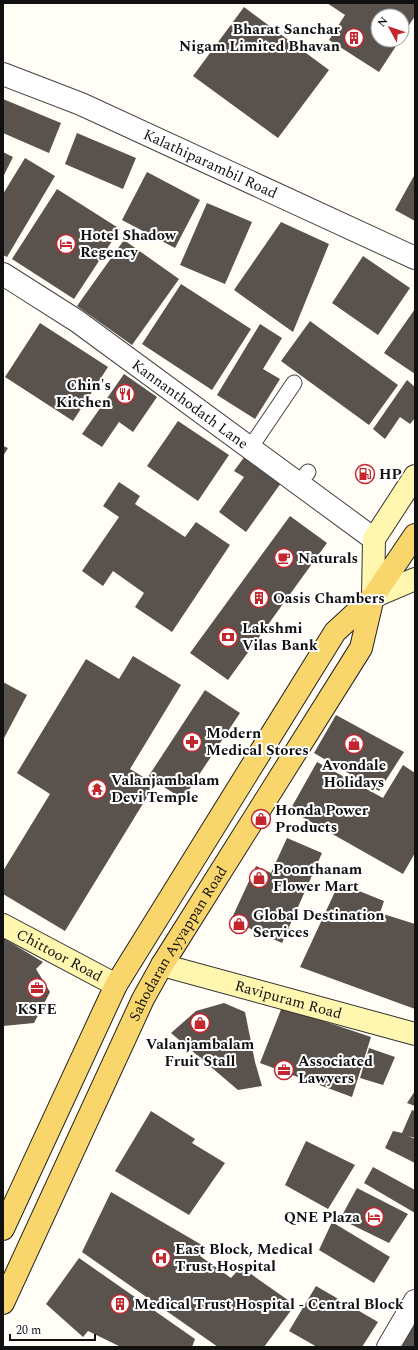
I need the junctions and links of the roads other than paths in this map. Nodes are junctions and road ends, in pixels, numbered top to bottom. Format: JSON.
{"nodes":[{"id":1,"x":3,"y":74,"type":"edge"},
{"id":2,"x":415,"y":258,"type":"edge"},
{"id":3,"x":3,"y":274,"type":"edge"},
{"id":4,"x":294,"y":383,"type":"dead end"},
{"id":5,"x":250,"y":448,"type":"junction"},
{"id":6,"x":415,"y":476,"type":"edge"},
{"id":7,"x":415,"y":535,"type":"edge"},
{"id":8,"x":374,"y":539,"type":"junction"},
{"id":9,"x":415,"y":579,"type":"edge"},
{"id":10,"x":373,"y":597,"type":"junction"},
{"id":11,"x":3,"y":925,"type":"edge"},
{"id":12,"x":162,"y":965,"type":"junction"},
{"id":13,"x":116,"y":985,"type":"junction"},
{"id":14,"x":415,"y":1034,"type":"edge"},
{"id":15,"x":3,"y":1230,"type":"edge"},
{"id":16,"x":415,"y":1301,"type":"edge"},
{"id":17,"x":3,"y":1303,"type":"edge"},
{"id":18,"x":388,"y":1347,"type":"edge"}],
"edges":[{"from":1,"to":2,"type":"street","name":"Kalathiparambil Road"},
{"from":3,"to":5,"type":"street","name":"Kannanthodath Lane"},
{"from":4,"to":5,"type":"lane"},
{"from":5,"to":8,"type":"street","name":"Kannanthodath Lane"},
{"from":6,"to":8,"type":"main road"},
{"from":7,"to":10,"type":"main road","name":"Sahodaran Ayyappan Road"},
{"from":8,"to":10,"type":"main road"},
{"from":9,"to":10,"type":"main road"},
{"from":10,"to":12,"type":"main road","name":"Sahodaran Ayyappan Road"},
{"from":10,"to":13,"type":"main road","name":"Sahodaran Ayyappan Road"},
{"from":11,"to":13,"type":"main road","name":"Chittoor Road"},
{"from":12,"to":14,"type":"main road","name":"Ravipuram Road"},
{"from":12,"to":17,"type":"main road","name":"Sahodaran Ayyappan Road"},
{"from":13,"to":15,"type":"main road","name":"Sahodaran Ayyappan Road"},
{"from":16,"to":18,"type":"street"}]}
